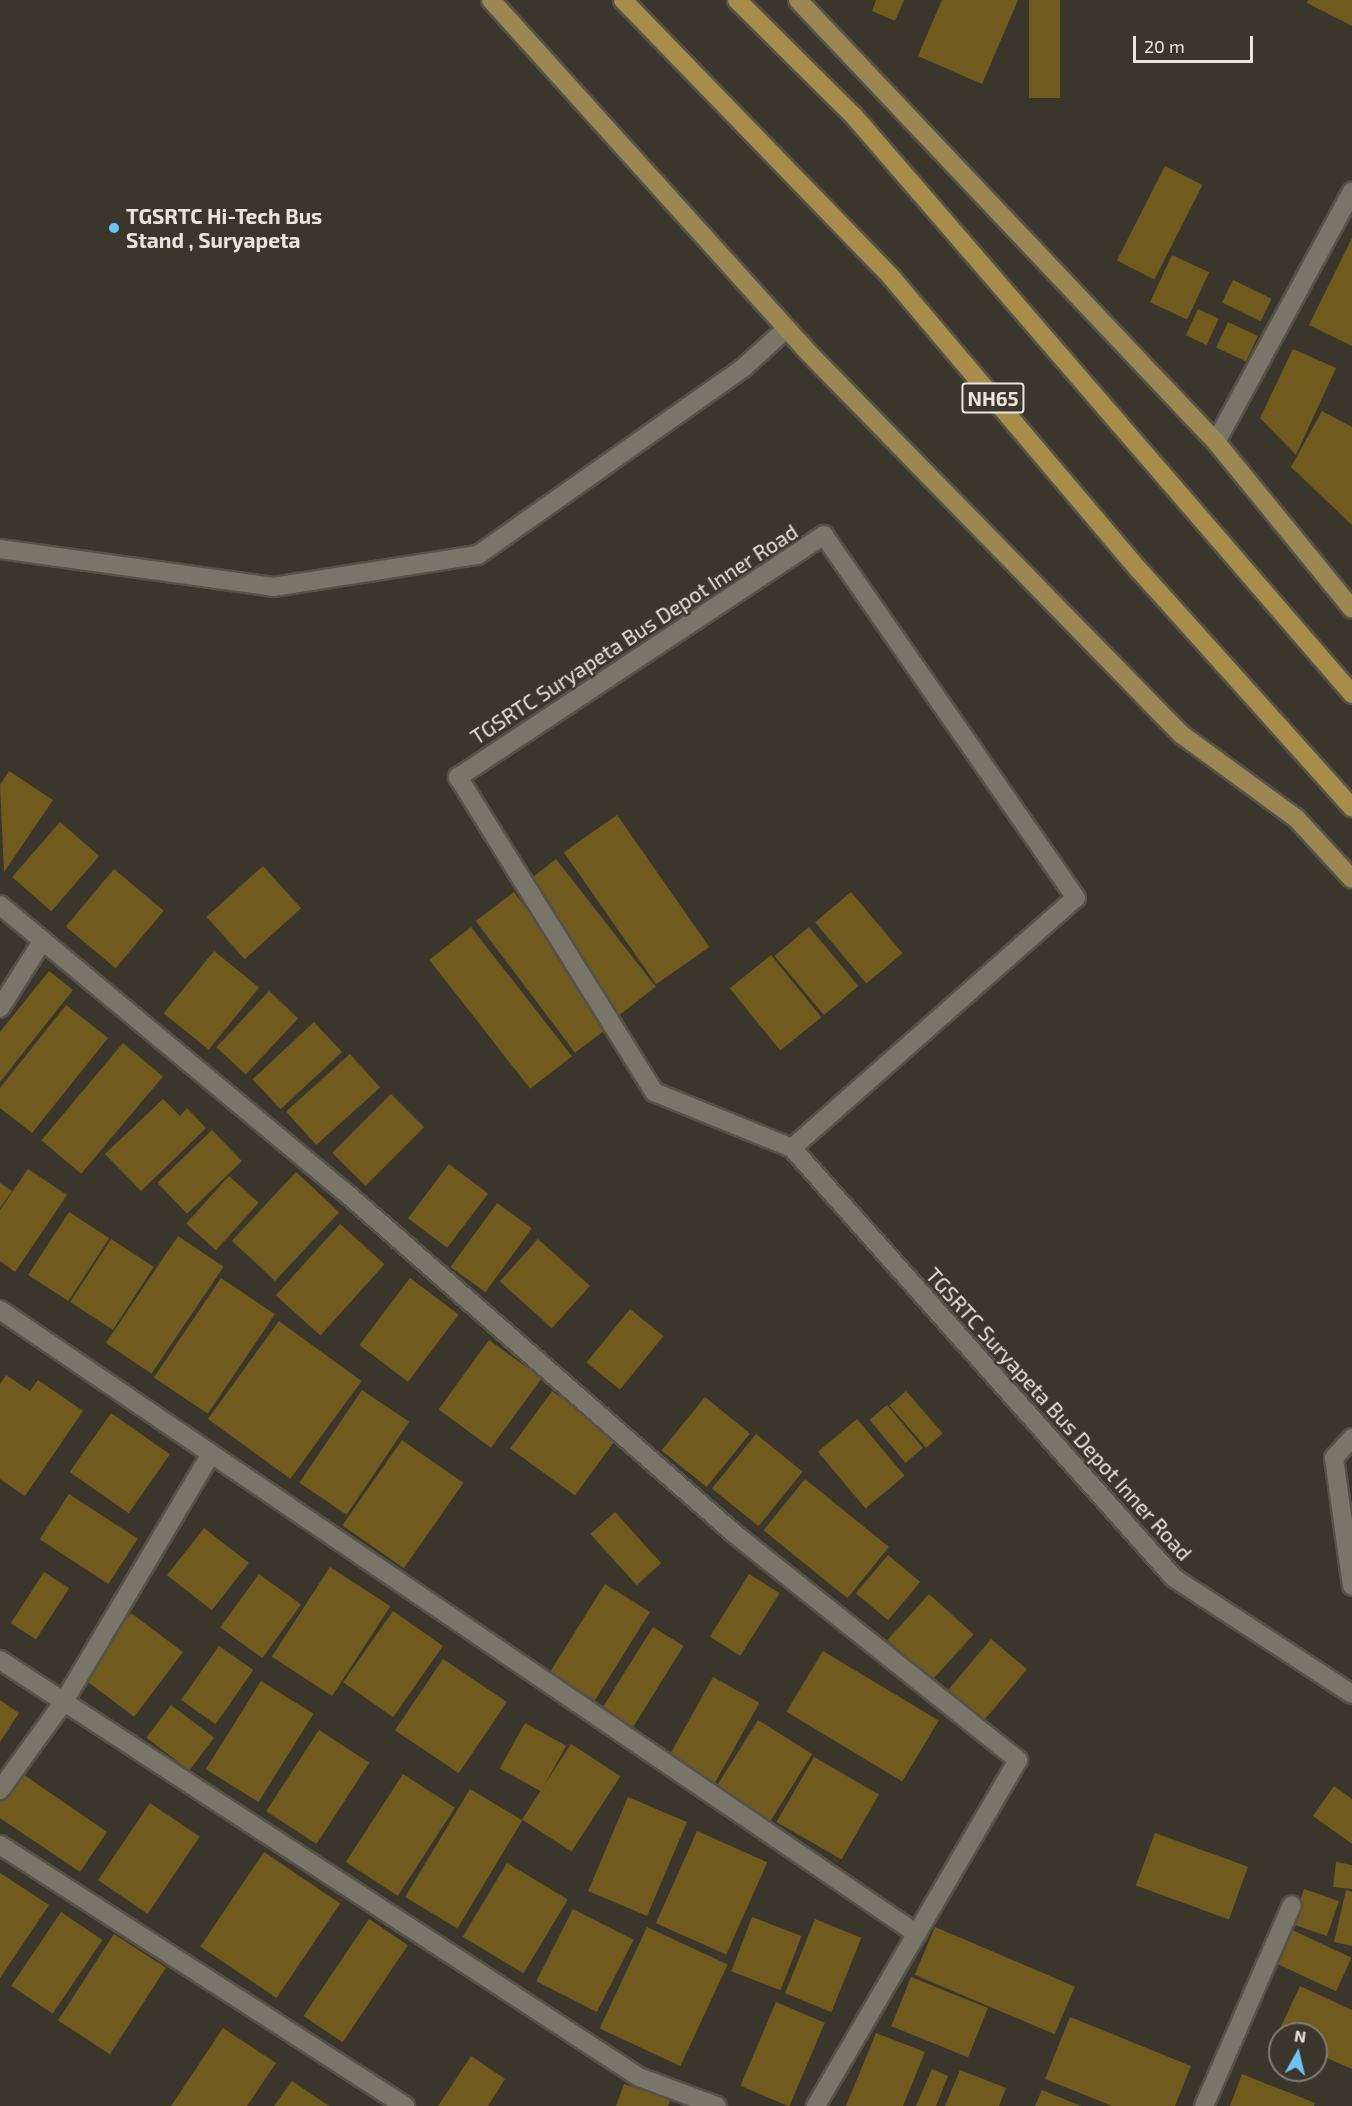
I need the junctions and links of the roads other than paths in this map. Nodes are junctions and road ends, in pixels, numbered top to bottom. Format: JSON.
{"nodes":[{"id":1,"x":491,"y":0,"type":"edge"},
{"id":2,"x":623,"y":0,"type":"edge"},
{"id":3,"x":737,"y":0,"type":"edge"},
{"id":4,"x":798,"y":0,"type":"edge"},
{"id":5,"x":1352,"y":192,"type":"edge"},
{"id":6,"x":786,"y":328,"type":"junction"},
{"id":7,"x":1216,"y":442,"type":"junction"},
{"id":8,"x":0,"y":549,"type":"edge"},
{"id":9,"x":1352,"y":609,"type":"edge"},
{"id":10,"x":1352,"y":694,"type":"edge"},
{"id":11,"x":1352,"y":807,"type":"edge"},
{"id":12,"x":1352,"y":879,"type":"edge"},
{"id":13,"x":0,"y":905,"type":"edge"},
{"id":14,"x":43,"y":940,"type":"junction"},
{"id":15,"x":0,"y":1008,"type":"edge"},
{"id":16,"x":792,"y":1148,"type":"junction"},
{"id":17,"x":0,"y":1310,"type":"edge"},
{"id":18,"x":1352,"y":1438,"type":"edge"},
{"id":19,"x":212,"y":1455,"type":"junction"},
{"id":20,"x":1352,"y":1586,"type":"edge"},
{"id":21,"x":0,"y":1660,"type":"edge"},
{"id":22,"x":1352,"y":1694,"type":"edge"},
{"id":23,"x":63,"y":1703,"type":"junction"},
{"id":24,"x":0,"y":1790,"type":"edge"},
{"id":25,"x":0,"y":1845,"type":"edge"},
{"id":26,"x":1292,"y":1905,"type":"dead end"},
{"id":27,"x":917,"y":1934,"type":"junction"},
{"id":28,"x":405,"y":2106,"type":"edge"},
{"id":29,"x":717,"y":2106,"type":"edge"},
{"id":30,"x":816,"y":2106,"type":"edge"},
{"id":31,"x":1204,"y":2106,"type":"edge"}],
"edges":[{"from":1,"to":6,"type":"main road"},
{"from":2,"to":11,"type":"highway","number":"NH65"},
{"from":3,"to":10,"type":"highway"},
{"from":4,"to":7,"type":"main road"},
{"from":5,"to":7,"type":"street"},
{"from":6,"to":8,"type":"street"},
{"from":6,"to":12,"type":"main road"},
{"from":7,"to":9,"type":"main road"},
{"from":13,"to":14,"type":"street"},
{"from":14,"to":15,"type":"street"},
{"from":14,"to":27,"type":"street"},
{"from":16,"to":16,"type":"street","name":"TGSRTC Suryapeta Bus Depot Inner Road"},
{"from":16,"to":22,"type":"street","name":"TGSRTC Suryapeta Bus Depot Inner Road"},
{"from":17,"to":19,"type":"street"},
{"from":18,"to":20,"type":"street"},
{"from":19,"to":23,"type":"street"},
{"from":19,"to":27,"type":"street"},
{"from":21,"to":23,"type":"street"},
{"from":23,"to":24,"type":"street"},
{"from":23,"to":29,"type":"street"},
{"from":25,"to":28,"type":"street"},
{"from":26,"to":31,"type":"street"},
{"from":27,"to":30,"type":"street"}]}
